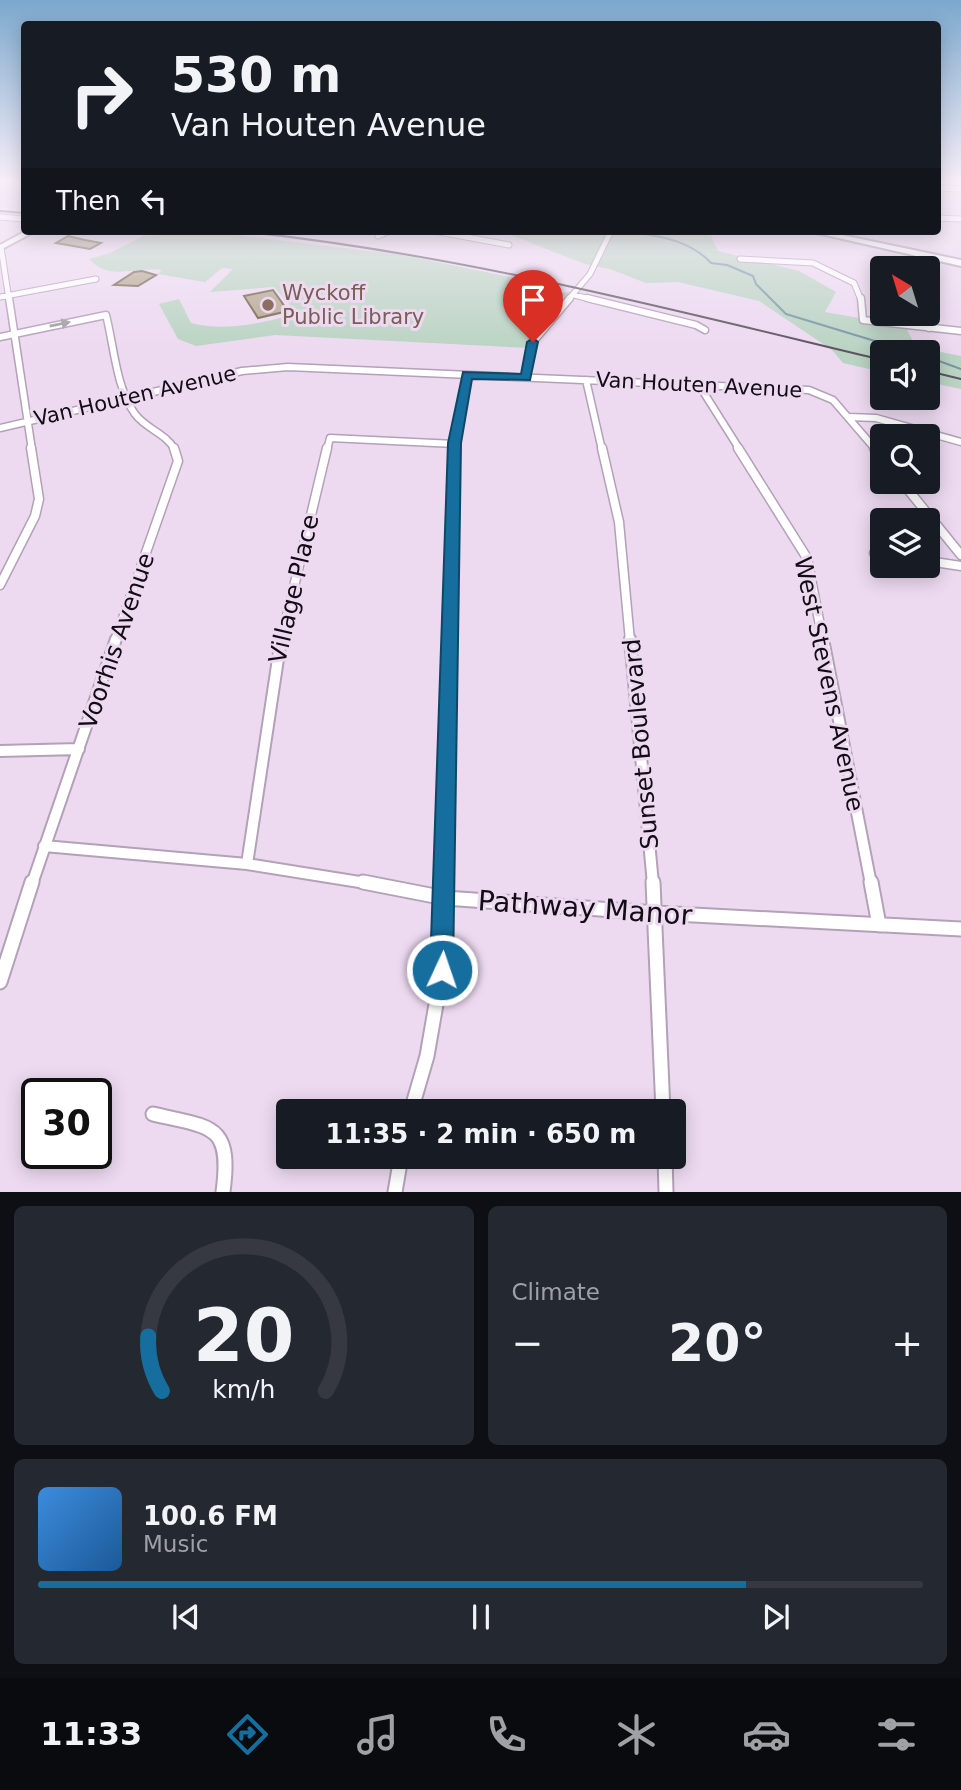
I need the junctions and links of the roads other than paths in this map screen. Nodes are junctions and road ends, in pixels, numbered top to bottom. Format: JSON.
{"nodes":[{"id":1,"x":22,"y":237,"type":"edge"},
{"id":2,"x":468,"y":237,"type":"edge"},
{"id":3,"x":608,"y":237,"type":"edge"},
{"id":4,"x":838,"y":237,"type":"edge"},
{"id":5,"x":509,"y":245,"type":"dead end"},
{"id":6,"x":1,"y":247,"type":"edge"},
{"id":7,"x":917,"y":254,"type":"joint"},
{"id":8,"x":740,"y":259,"type":"dead end"},
{"id":9,"x":961,"y":263,"type":"edge"},
{"id":10,"x":96,"y":279,"type":"dead end"},
{"id":11,"x":9,"y":295,"type":"junction"},
{"id":12,"x":574,"y":295,"type":"junction"},
{"id":13,"x":0,"y":297,"type":"edge"},
{"id":14,"x":929,"y":328,"type":"joint"},
{"id":15,"x":705,"y":330,"type":"dead end"},
{"id":16,"x":961,"y":331,"type":"edge"},
{"id":17,"x":14,"y":334,"type":"junction"},
{"id":18,"x":0,"y":337,"type":"edge"},
{"id":19,"x":467,"y":375,"type":"junction"},
{"id":20,"x":526,"y":377,"type":"junction"},
{"id":21,"x":586,"y":380,"type":"junction"},
{"id":22,"x":699,"y":385,"type":"junction"},
{"id":23,"x":128,"y":398,"type":"junction"},
{"id":24,"x":849,"y":417,"type":"junction"},
{"id":25,"x":28,"y":421,"type":"junction"},
{"id":26,"x":0,"y":428,"type":"edge"},
{"id":27,"x":870,"y":442,"type":"edge"},
{"id":28,"x":961,"y":442,"type":"edge"},
{"id":29,"x":455,"y":443,"type":"junction"},
{"id":30,"x":912,"y":494,"type":"edge"},
{"id":31,"x":961,"y":555,"type":"edge"},
{"id":32,"x":940,"y":563,"type":"edge"},
{"id":33,"x":961,"y":566,"type":"edge"},
{"id":34,"x":0,"y":585,"type":"edge"},
{"id":35,"x":79,"y":748,"type":"junction"},
{"id":36,"x":0,"y":751,"type":"edge"},
{"id":37,"x":44,"y":846,"type":"junction"},
{"id":38,"x":247,"y":864,"type":"junction"},
{"id":39,"x":445,"y":898,"type":"junction"},
{"id":40,"x":656,"y":913,"type":"junction"},
{"id":41,"x":879,"y":925,"type":"junction"},
{"id":42,"x":961,"y":929,"type":"edge"},
{"id":43,"x":0,"y":982,"type":"edge"},
{"id":44,"x":414,"y":1099,"type":"edge"},
{"id":45,"x":663,"y":1099,"type":"edge"},
{"id":46,"x":153,"y":1114,"type":"dead end"},
{"id":47,"x":399,"y":1169,"type":"edge"},
{"id":48,"x":665,"y":1169,"type":"edge"},
{"id":49,"x":223,"y":1192,"type":"edge"},
{"id":50,"x":395,"y":1192,"type":"edge"},
{"id":51,"x":666,"y":1192,"type":"edge"}],
"edges":[{"from":1,"to":6,"type":"main road"},
{"from":2,"to":5,"type":"street"},
{"from":3,"to":12,"type":"street"},
{"from":4,"to":7,"type":"main road"},
{"from":6,"to":11,"type":"street"},
{"from":7,"to":9,"type":"main road"},
{"from":8,"to":14,"type":"street"},
{"from":10,"to":11,"type":"street"},
{"from":11,"to":13,"type":"street"},
{"from":11,"to":17,"type":"street"},
{"from":12,"to":15,"type":"street"},
{"from":12,"to":20,"type":"street"},
{"from":14,"to":16,"type":"street"},
{"from":17,"to":18,"type":"street"},
{"from":17,"to":23,"type":"street","name":"Voorhis Avenue","one_way":true},
{"from":17,"to":25,"type":"street"},
{"from":19,"to":20,"type":"street","name":"Van Houten Avenue"},
{"from":19,"to":23,"type":"street","name":"Van Houten Avenue"},
{"from":19,"to":29,"type":"street"},
{"from":20,"to":21,"type":"street","name":"Van Houten Avenue"},
{"from":21,"to":22,"type":"street","name":"Van Houten Avenue"},
{"from":21,"to":40,"type":"street","name":"Sunset Boulevard"},
{"from":22,"to":24,"type":"street","name":"Van Houten Avenue"},
{"from":22,"to":41,"type":"street","name":"West Stevens Avenue"},
{"from":23,"to":25,"type":"street","name":"Van Houten Avenue"},
{"from":23,"to":35,"type":"street","name":"Voorhis Avenue"},
{"from":24,"to":27,"type":"street","name":"Van Houten Avenue"},
{"from":24,"to":28,"type":"street"},
{"from":25,"to":26,"type":"street","name":"Van Houten Avenue"},
{"from":25,"to":34,"type":"street"},
{"from":29,"to":38,"type":"street","name":"Village Place"},
{"from":29,"to":39,"type":"street"},
{"from":30,"to":31,"type":"street"},
{"from":32,"to":33,"type":"street"},
{"from":35,"to":36,"type":"street"},
{"from":35,"to":37,"type":"street","name":"Voorhis Avenue"},
{"from":37,"to":38,"type":"street","name":"Pathway Manor"},
{"from":37,"to":43,"type":"street","name":"Voorhis Avenue"},
{"from":38,"to":39,"type":"street","name":"Pathway Manor"},
{"from":39,"to":40,"type":"street","name":"Pathway Manor"},
{"from":39,"to":44,"type":"street"},
{"from":40,"to":41,"type":"street","name":"Pathway Manor"},
{"from":40,"to":45,"type":"street","name":"Sunset Boulevard"},
{"from":41,"to":42,"type":"street","name":"Pathway Manor"},
{"from":46,"to":49,"type":"street"},
{"from":47,"to":50,"type":"street"},
{"from":48,"to":51,"type":"street"}]}
